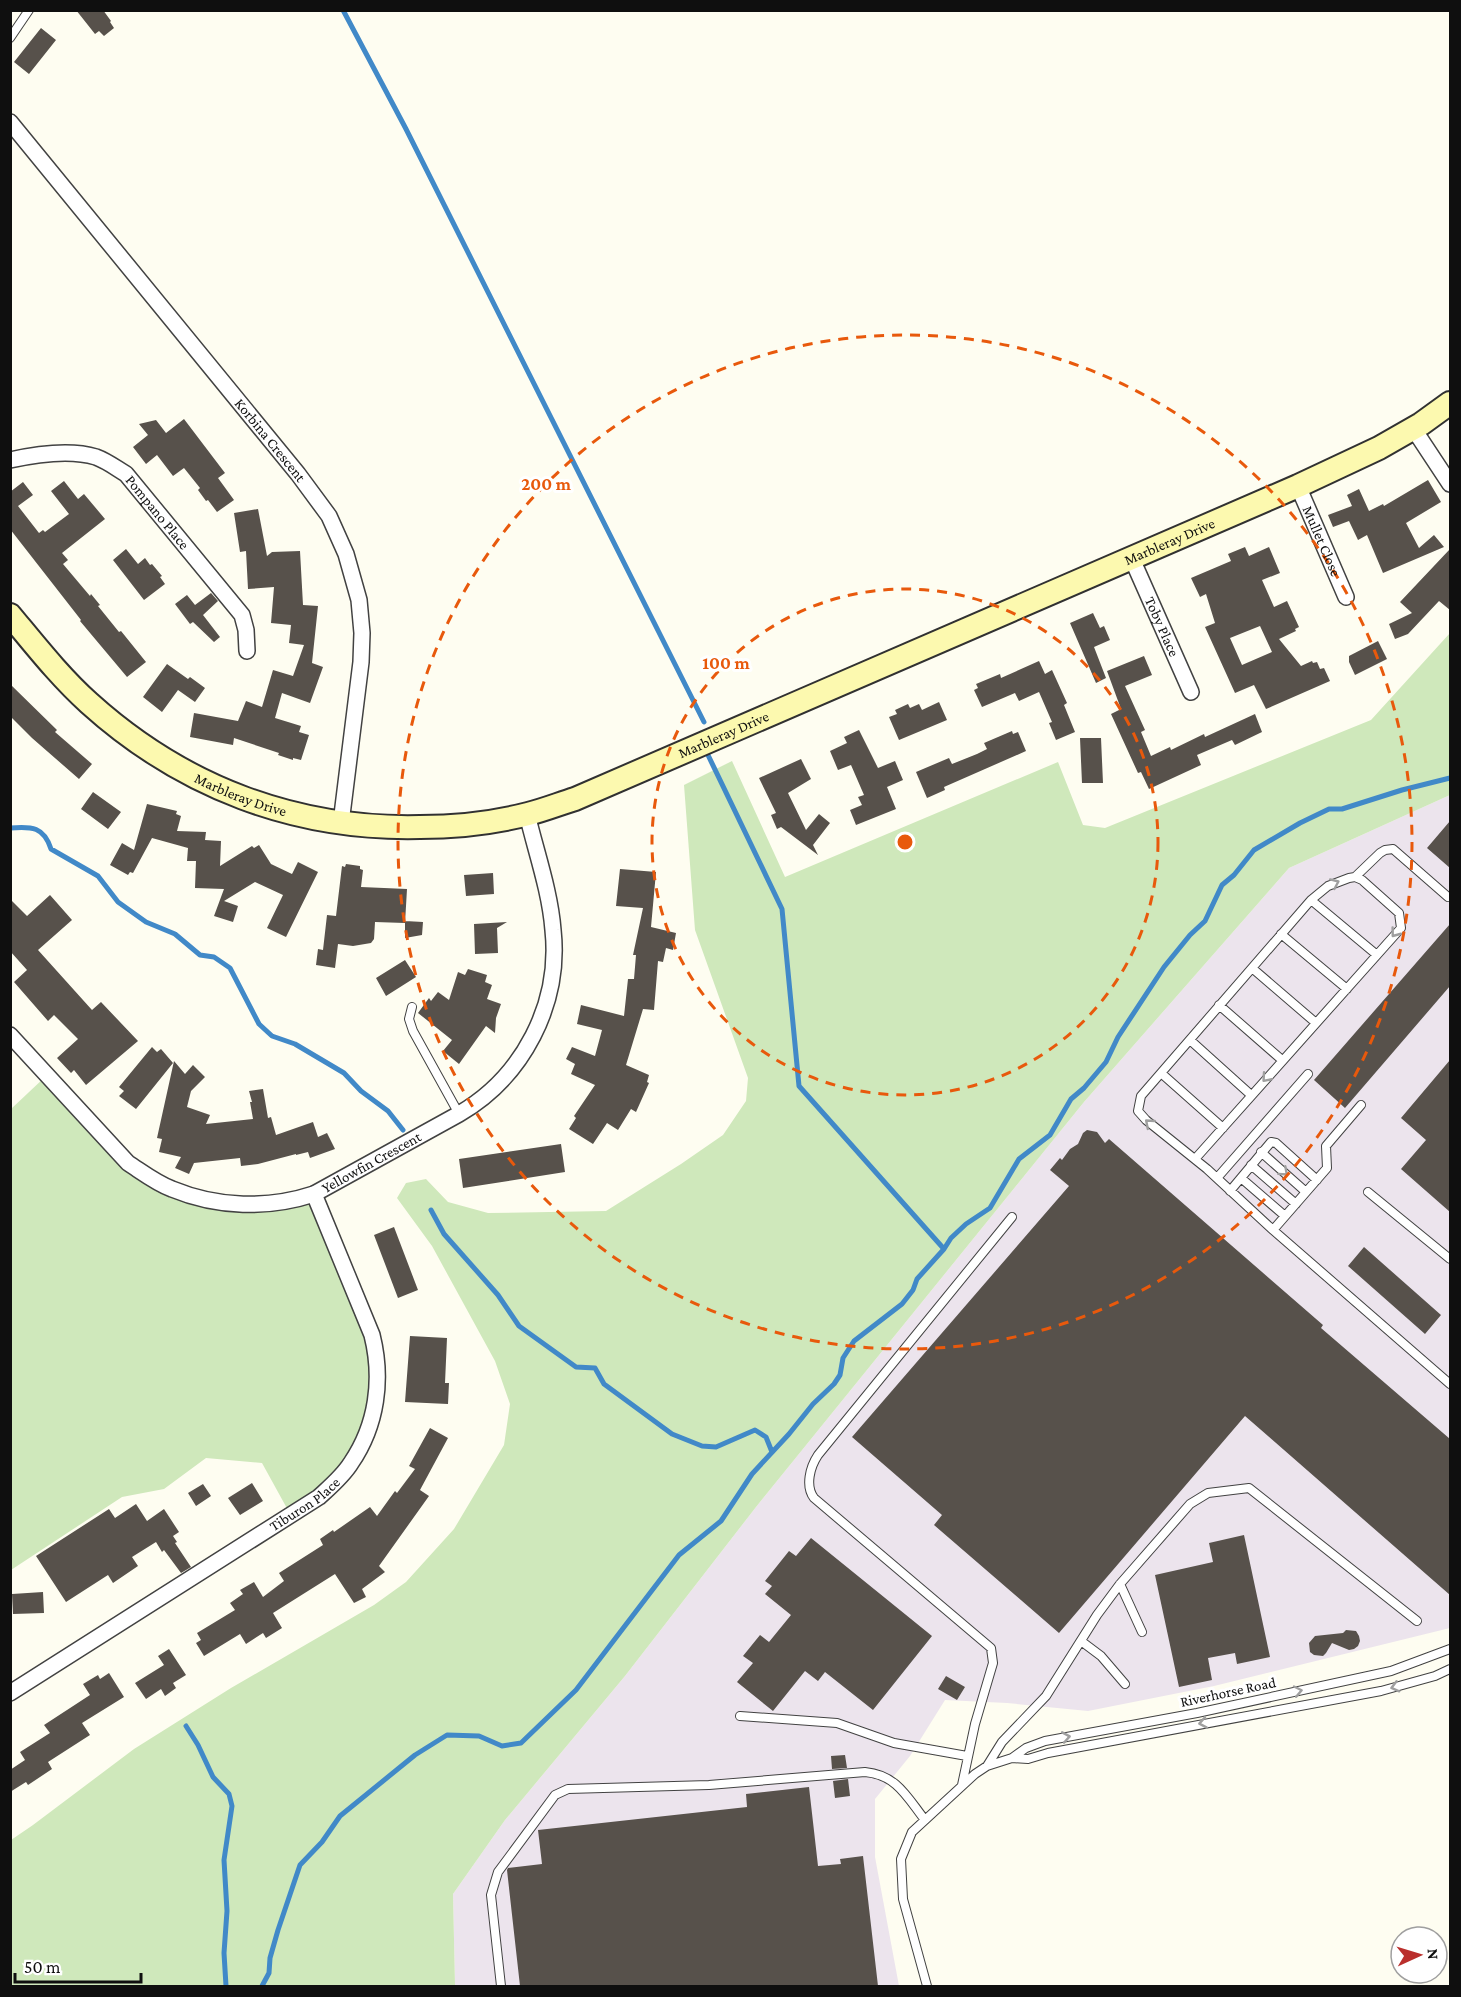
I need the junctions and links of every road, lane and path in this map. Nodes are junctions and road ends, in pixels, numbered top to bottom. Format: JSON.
{"nodes":[{"id":1,"x":29,"y":10,"type":"edge"},
{"id":2,"x":10,"y":38,"type":"edge"},
{"id":3,"x":10,"y":122,"type":"edge"},
{"id":4,"x":1450,"y":403,"type":"edge"},
{"id":5,"x":1413,"y":428,"type":"junction"},
{"id":6,"x":10,"y":460,"type":"edge"},
{"id":7,"x":1450,"y":484,"type":"edge"},
{"id":8,"x":1298,"y":486,"type":"junction"},
{"id":9,"x":1132,"y":559,"type":"junction"},
{"id":10,"x":1346,"y":597,"type":"dead end"},
{"id":11,"x":10,"y":615,"type":"edge"},
{"id":12,"x":247,"y":651,"type":"dead end"},
{"id":13,"x":1191,"y":692,"type":"dead end"},
{"id":14,"x":527,"y":814,"type":"junction"},
{"id":15,"x":341,"y":823,"type":"junction"},
{"id":16,"x":1356,"y":877,"type":"junction"},
{"id":17,"x":1448,"y":897,"type":"dead end"},
{"id":18,"x":1311,"y":900,"type":"junction"},
{"id":19,"x":1281,"y":934,"type":"junction"},
{"id":20,"x":1377,"y":955,"type":"junction"},
{"id":21,"x":1252,"y":968,"type":"junction"},
{"id":22,"x":1347,"y":989,"type":"junction"},
{"id":23,"x":1220,"y":1005,"type":"junction"},
{"id":24,"x":412,"y":1007,"type":"dead end"},
{"id":25,"x":1316,"y":1023,"type":"junction"},
{"id":26,"x":10,"y":1035,"type":"edge"},
{"id":27,"x":1190,"y":1040,"type":"junction"},
{"id":28,"x":1282,"y":1059,"type":"junction"},
{"id":29,"x":1161,"y":1073,"type":"junction"},
{"id":30,"x":1308,"y":1074,"type":"dead end"},
{"id":31,"x":1251,"y":1095,"type":"junction"},
{"id":32,"x":1361,"y":1105,"type":"dead end"},
{"id":33,"x":459,"y":1114,"type":"junction"},
{"id":34,"x":1223,"y":1128,"type":"junction"},
{"id":35,"x":1261,"y":1152,"type":"junction"},
{"id":36,"x":1195,"y":1159,"type":"junction"},
{"id":37,"x":1251,"y":1165,"type":"junction"},
{"id":38,"x":1217,"y":1178,"type":"junction"},
{"id":39,"x":1241,"y":1178,"type":"junction"},
{"id":40,"x":1317,"y":1180,"type":"junction"},
{"id":41,"x":1230,"y":1191,"type":"junction"},
{"id":42,"x":1306,"y":1192,"type":"junction"},
{"id":43,"x":1368,"y":1192,"type":"dead end"},
{"id":44,"x":314,"y":1194,"type":"junction"},
{"id":45,"x":1296,"y":1204,"type":"junction"},
{"id":46,"x":1285,"y":1216,"type":"junction"},
{"id":47,"x":1012,"y":1217,"type":"dead end"},
{"id":48,"x":1273,"y":1230,"type":"junction"},
{"id":49,"x":1450,"y":1259,"type":"edge"},
{"id":50,"x":1450,"y":1384,"type":"edge"},
{"id":51,"x":1120,"y":1584,"type":"junction"},
{"id":52,"x":1416,"y":1621,"type":"dead end"},
{"id":53,"x":1142,"y":1632,"type":"dead end"},
{"id":54,"x":1081,"y":1641,"type":"junction"},
{"id":55,"x":1450,"y":1649,"type":"edge"},
{"id":56,"x":1450,"y":1669,"type":"edge"},
{"id":57,"x":1125,"y":1684,"type":"dead end"},
{"id":58,"x":10,"y":1693,"type":"edge"},
{"id":59,"x":740,"y":1716,"type":"dead end"},
{"id":60,"x":967,"y":1756,"type":"junction"},
{"id":61,"x":1012,"y":1758,"type":"junction"},
{"id":62,"x":987,"y":1766,"type":"junction"},
{"id":63,"x":962,"y":1785,"type":"junction"},
{"id":64,"x":925,"y":1820,"type":"junction"},
{"id":65,"x":501,"y":1986,"type":"edge"},
{"id":66,"x":927,"y":1986,"type":"edge"}],
"edges":[{"from":1,"to":2,"type":"lane"},
{"from":3,"to":15,"type":"street","name":"Korbina Crescent"},
{"from":4,"to":5,"type":"street","name":"Marbleray Drive"},
{"from":5,"to":7,"type":"street"},
{"from":5,"to":8,"type":"street","name":"Marbleray Drive"},
{"from":6,"to":12,"type":"street","name":"Pompano Place"},
{"from":8,"to":9,"type":"street","name":"Marbleray Drive"},
{"from":8,"to":10,"type":"street","name":"Mullet Close"},
{"from":9,"to":13,"type":"street","name":"Toby Place"},
{"from":9,"to":14,"type":"street","name":"Marbleray Drive"},
{"from":11,"to":15,"type":"street","name":"Marbleray Drive"},
{"from":14,"to":15,"type":"street","name":"Marbleray Drive"},
{"from":14,"to":33,"type":"street","name":"Yellowfin Crescent"},
{"from":16,"to":17,"type":"lane"},
{"from":18,"to":16,"type":"lane","one_way":true},
{"from":16,"to":20,"type":"lane","one_way":true},
{"from":18,"to":19,"type":"lane"},
{"from":18,"to":20,"type":"lane"},
{"from":19,"to":21,"type":"lane"},
{"from":19,"to":22,"type":"lane"},
{"from":20,"to":22,"type":"lane"},
{"from":21,"to":23,"type":"lane"},
{"from":21,"to":25,"type":"lane"},
{"from":22,"to":25,"type":"lane"},
{"from":23,"to":27,"type":"lane"},
{"from":23,"to":28,"type":"lane"},
{"from":24,"to":33,"type":"lane"},
{"from":25,"to":28,"type":"lane"},
{"from":26,"to":44,"type":"street","name":"Yellowfin Crescent"},
{"from":27,"to":29,"type":"lane"},
{"from":27,"to":31,"type":"lane"},
{"from":28,"to":31,"type":"lane","one_way":true},
{"from":29,"to":34,"type":"lane"},
{"from":36,"to":29,"type":"lane","one_way":true},
{"from":30,"to":38,"type":"lane"},
{"from":31,"to":34,"type":"lane"},
{"from":32,"to":40,"type":"lane"},
{"from":33,"to":44,"type":"street","name":"Yellowfin Crescent"},
{"from":34,"to":36,"type":"lane"},
{"from":35,"to":37,"type":"lane"},
{"from":35,"to":40,"type":"lane"},
{"from":35,"to":42,"type":"lane","one_way":true},
{"from":36,"to":38,"type":"lane"},
{"from":37,"to":39,"type":"lane"},
{"from":37,"to":45,"type":"lane"},
{"from":38,"to":41,"type":"lane"},
{"from":39,"to":41,"type":"lane"},
{"from":39,"to":46,"type":"lane"},
{"from":40,"to":42,"type":"lane"},
{"from":41,"to":48,"type":"lane"},
{"from":42,"to":45,"type":"lane"},
{"from":43,"to":49,"type":"lane"},
{"from":44,"to":58,"type":"street","name":"Tiburon Place"},
{"from":45,"to":46,"type":"lane"},
{"from":46,"to":48,"type":"lane"},
{"from":47,"to":60,"type":"lane"},
{"from":48,"to":50,"type":"lane"},
{"from":51,"to":52,"type":"lane"},
{"from":51,"to":53,"type":"lane"},
{"from":51,"to":54,"type":"lane"},
{"from":54,"to":57,"type":"lane"},
{"from":54,"to":62,"type":"lane"},
{"from":61,"to":55,"type":"lane","name":"Riverhorse Road","one_way":true},
{"from":56,"to":61,"type":"lane","name":"Riverhorse Road","one_way":true},
{"from":59,"to":60,"type":"lane"},
{"from":60,"to":63,"type":"lane"},
{"from":61,"to":62,"type":"lane","name":"Riverhorse Road"},
{"from":62,"to":63,"type":"lane","name":"Riverhorse Road"},
{"from":63,"to":64,"type":"lane","name":"Riverhorse Road"},
{"from":64,"to":65,"type":"lane"},
{"from":64,"to":66,"type":"lane","name":"Riverhorse Road"}]}
